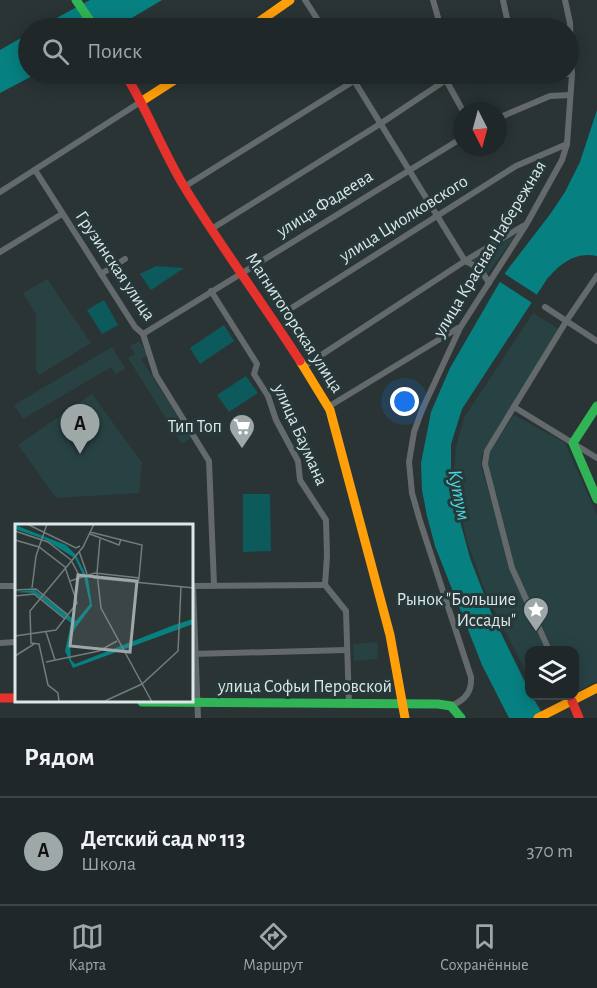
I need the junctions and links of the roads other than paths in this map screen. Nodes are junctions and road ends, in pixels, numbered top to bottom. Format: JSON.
{"nodes":[{"id":1,"x":76,"y":0,"type":"edge"},
{"id":2,"x":290,"y":0,"type":"edge"},
{"id":3,"x":305,"y":0,"type":"edge"},
{"id":4,"x":433,"y":0,"type":"edge"},
{"id":5,"x":504,"y":0,"type":"edge"},
{"id":6,"x":565,"y":0,"type":"edge"},
{"id":7,"x":88,"y":18,"type":"edge"},
{"id":8,"x":264,"y":18,"type":"edge"},
{"id":9,"x":316,"y":18,"type":"edge"},
{"id":10,"x":438,"y":18,"type":"edge"},
{"id":11,"x":507,"y":18,"type":"edge"},
{"id":12,"x":569,"y":18,"type":"edge"},
{"id":13,"x":131,"y":84,"type":"edge"},
{"id":14,"x":168,"y":84,"type":"edge"},
{"id":15,"x":349,"y":84,"type":"edge"},
{"id":16,"x":356,"y":84,"type":"edge"},
{"id":17,"x":440,"y":84,"type":"edge"},
{"id":18,"x":448,"y":84,"type":"edge"},
{"id":19,"x":571,"y":84,"type":"edge"},
{"id":20,"x":570,"y":95,"type":"junction"},
{"id":21,"x":142,"y":101,"type":"junction"},
{"id":22,"x":458,"y":102,"type":"edge"},
{"id":23,"x":507,"y":114,"type":"edge"},
{"id":24,"x":380,"y":124,"type":"junction"},
{"id":25,"x":453,"y":143,"type":"edge"},
{"id":26,"x":567,"y":144,"type":"junction"},
{"id":27,"x":35,"y":170,"type":"junction"},
{"id":28,"x":408,"y":170,"type":"junction"},
{"id":29,"x":184,"y":187,"type":"junction"},
{"id":30,"x":0,"y":192,"type":"edge"},
{"id":31,"x":62,"y":214,"type":"junction"},
{"id":32,"x":437,"y":217,"type":"junction"},
{"id":33,"x":526,"y":225,"type":"junction"},
{"id":34,"x":213,"y":228,"type":"junction"},
{"id":35,"x":0,"y":252,"type":"edge"},
{"id":36,"x":125,"y":260,"type":"dead end"},
{"id":37,"x":465,"y":261,"type":"junction"},
{"id":38,"x":101,"y":274,"type":"junction"},
{"id":39,"x":243,"y":274,"type":"junction"},
{"id":40,"x":596,"y":275,"type":"edge"},
{"id":41,"x":489,"y":284,"type":"junction"},
{"id":42,"x":211,"y":291,"type":"junction"},
{"id":43,"x":546,"y":307,"type":"dead end"},
{"id":44,"x":290,"y":309,"type":"dead end"},
{"id":45,"x":567,"y":320,"type":"junction"},
{"id":46,"x":460,"y":328,"type":"junction"},
{"id":47,"x":143,"y":334,"type":"junction"},
{"id":48,"x":597,"y":341,"type":"edge"},
{"id":49,"x":303,"y":366,"type":"junction"},
{"id":50,"x":597,"y":406,"type":"edge"},
{"id":51,"x":328,"y":407,"type":"junction"},
{"id":52,"x":514,"y":407,"type":"junction"},
{"id":53,"x":573,"y":443,"type":"junction"},
{"id":54,"x":597,"y":458,"type":"edge"},
{"id":55,"x":597,"y":499,"type":"edge"},
{"id":56,"x":213,"y":585,"type":"junction"},
{"id":57,"x":325,"y":585,"type":"junction"},
{"id":58,"x":194,"y":586,"type":"edge"},
{"id":59,"x":15,"y":642,"type":"edge"},
{"id":60,"x":0,"y":643,"type":"edge"},
{"id":61,"x":547,"y":646,"type":"edge"},
{"id":62,"x":347,"y":650,"type":"junction"},
{"id":63,"x":194,"y":654,"type":"edge"},
{"id":64,"x":597,"y":688,"type":"edge"},
{"id":65,"x":579,"y":695,"type":"edge"},
{"id":66,"x":567,"y":700,"type":"edge"},
{"id":67,"x":571,"y":700,"type":"edge"},
{"id":68,"x":194,"y":703,"type":"edge"},
{"id":69,"x":198,"y":703,"type":"junction"},
{"id":70,"x":403,"y":703,"type":"junction"},
{"id":71,"x":349,"y":704,"type":"junction"},
{"id":72,"x":451,"y":706,"type":"junction"},
{"id":73,"x":198,"y":718,"type":"edge"},
{"id":74,"x":405,"y":718,"type":"edge"},
{"id":75,"x":461,"y":718,"type":"edge"},
{"id":76,"x":538,"y":718,"type":"edge"},
{"id":77,"x":579,"y":718,"type":"edge"}],
"edges":[{"from":1,"to":7,"type":"main road"},
{"from":2,"to":8,"type":"main road"},
{"from":3,"to":9,"type":"street"},
{"from":4,"to":10,"type":"street"},
{"from":5,"to":11,"type":"street"},
{"from":6,"to":12,"type":"street","name":"улица Красная Набережная"},
{"from":13,"to":21,"type":"main road","name":"Магнитогорская улица"},
{"from":14,"to":21,"type":"main road"},
{"from":15,"to":29,"type":"street"},
{"from":16,"to":24,"type":"street"},
{"from":17,"to":24,"type":"street"},
{"from":18,"to":22,"type":"street"},
{"from":19,"to":20,"type":"street","name":"улица Красная Набережная"},
{"from":20,"to":23,"type":"street"},
{"from":20,"to":26,"type":"street","name":"улица Красная Набережная"},
{"from":21,"to":27,"type":"street"},
{"from":21,"to":29,"type":"main road","name":"Магнитогорская улица"},
{"from":24,"to":28,"type":"street"},
{"from":24,"to":34,"type":"street"},
{"from":25,"to":28,"type":"street","name":"улица Фадеева"},
{"from":26,"to":32,"type":"street","name":"улица Циолковского"},
{"from":26,"to":33,"type":"street","name":"улица Красная Набережная"},
{"from":27,"to":30,"type":"street"},
{"from":27,"to":31,"type":"street","name":"Грузинская улица"},
{"from":28,"to":32,"type":"street"},
{"from":28,"to":39,"type":"street","name":"улица Фадеева"},
{"from":29,"to":34,"type":"main road","name":"Магнитогорская улица"},
{"from":31,"to":35,"type":"street"},
{"from":31,"to":38,"type":"street","name":"Грузинская улица"},
{"from":32,"to":37,"type":"street"},
{"from":32,"to":44,"type":"street","name":"улица Циолковского"},
{"from":33,"to":37,"type":"street"},
{"from":33,"to":41,"type":"street","name":"улица Красная Набережная"},
{"from":34,"to":39,"type":"main road","name":"Магнитогорская улица"},
{"from":36,"to":38,"type":"street"},
{"from":37,"to":41,"type":"street"},
{"from":37,"to":49,"type":"street"},
{"from":38,"to":47,"type":"street","name":"Грузинская улица"},
{"from":39,"to":42,"type":"street","name":"улица Фадеева"},
{"from":39,"to":49,"type":"main road","name":"Магнитогорская улица"},
{"from":40,"to":45,"type":"street"},
{"from":41,"to":46,"type":"street","name":"улица Красная Набережная"},
{"from":42,"to":47,"type":"street","name":"улица Фадеева"},
{"from":42,"to":57,"type":"street","name":"улица Баумана"},
{"from":43,"to":45,"type":"street"},
{"from":45,"to":48,"type":"street"},
{"from":45,"to":52,"type":"street"},
{"from":46,"to":51,"type":"street"},
{"from":46,"to":72,"type":"street","name":"улица Красная Набережная"},
{"from":47,"to":56,"type":"street","name":"Грузинская улица"},
{"from":49,"to":51,"type":"main road","name":"Магнитогорская улица"},
{"from":50,"to":53,"type":"main road"},
{"from":51,"to":70,"type":"main road","name":"Магнитогорская улица"},
{"from":52,"to":53,"type":"street"},
{"from":52,"to":61,"type":"street"},
{"from":53,"to":54,"type":"street"},
{"from":53,"to":55,"type":"main road"},
{"from":56,"to":57,"type":"street"},
{"from":56,"to":58,"type":"street"},
{"from":57,"to":62,"type":"street"},
{"from":59,"to":60,"type":"street"},
{"from":62,"to":63,"type":"street"},
{"from":62,"to":71,"type":"street"},
{"from":63,"to":69,"type":"street"},
{"from":64,"to":65,"type":"main road"},
{"from":66,"to":76,"type":"main road"},
{"from":67,"to":77,"type":"main road"},
{"from":68,"to":69,"type":"main road","name":"улица Софьи Перовской"},
{"from":69,"to":71,"type":"main road","name":"улица Софьи Перовской"},
{"from":69,"to":73,"type":"street"},
{"from":70,"to":71,"type":"main road","name":"улица Софьи Перовской"},
{"from":70,"to":72,"type":"main road","name":"улица Софьи Перовской"},
{"from":70,"to":74,"type":"main road","name":"Магнитогорская улица"},
{"from":72,"to":75,"type":"main road"}]}
